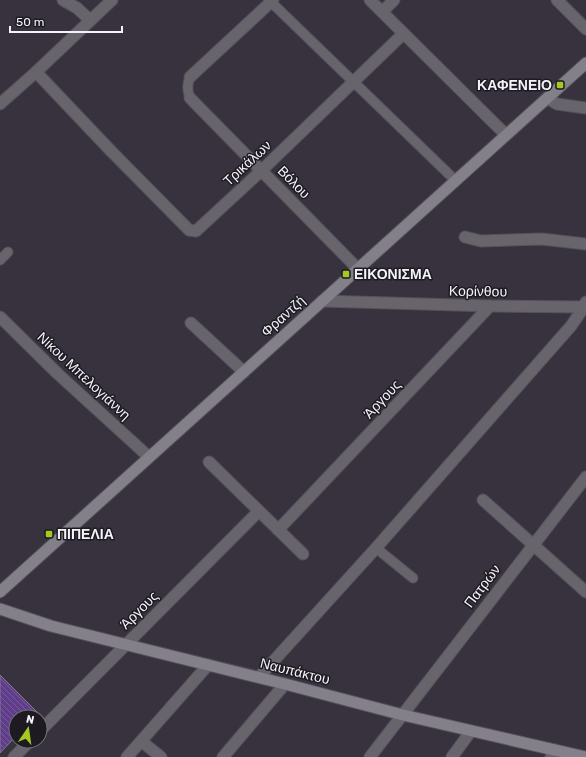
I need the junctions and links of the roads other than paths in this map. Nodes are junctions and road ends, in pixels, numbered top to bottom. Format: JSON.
{"nodes":[{"id":1,"x":63,"y":0,"type":"edge"},
{"id":2,"x":112,"y":0,"type":"edge"},
{"id":3,"x":370,"y":0,"type":"edge"},
{"id":4,"x":394,"y":0,"type":"edge"},
{"id":5,"x":557,"y":0,"type":"edge"},
{"id":6,"x":272,"y":1,"type":"edge"},
{"id":7,"x":382,"y":12,"type":"junction"},
{"id":8,"x":90,"y":20,"type":"junction"},
{"id":9,"x":586,"y":29,"type":"edge"},
{"id":10,"x":403,"y":34,"type":"junction"},
{"id":11,"x":586,"y":63,"type":"edge"},
{"id":12,"x":36,"y":72,"type":"junction"},
{"id":13,"x":190,"y":78,"type":"joint"},
{"id":14,"x":354,"y":81,"type":"junction"},
{"id":15,"x":190,"y":98,"type":"joint"},
{"id":16,"x":547,"y":98,"type":"junction"},
{"id":17,"x":0,"y":104,"type":"edge"},
{"id":18,"x":586,"y":108,"type":"edge"},
{"id":19,"x":506,"y":135,"type":"junction"},
{"id":20,"x":261,"y":171,"type":"junction"},
{"id":21,"x":456,"y":181,"type":"junction"},
{"id":22,"x":466,"y":237,"type":"dead end"},
{"id":23,"x":586,"y":244,"type":"edge"},
{"id":24,"x":8,"y":252,"type":"dead end"},
{"id":25,"x":0,"y":260,"type":"edge"},
{"id":26,"x":358,"y":268,"type":"junction"},
{"id":27,"x":322,"y":301,"type":"junction"},
{"id":28,"x":585,"y":305,"type":"edge"},
{"id":29,"x":490,"y":306,"type":"junction"},
{"id":30,"x":0,"y":317,"type":"edge"},
{"id":31,"x":191,"y":323,"type":"dead end"},
{"id":32,"x":244,"y":372,"type":"junction"},
{"id":33,"x":149,"y":457,"type":"junction"},
{"id":34,"x":209,"y":462,"type":"dead end"},
{"id":35,"x":586,"y":477,"type":"edge"},
{"id":36,"x":483,"y":500,"type":"dead end"},
{"id":37,"x":259,"y":511,"type":"junction"},
{"id":38,"x":278,"y":530,"type":"junction"},
{"id":39,"x":533,"y":544,"type":"junction"},
{"id":40,"x":376,"y":548,"type":"junction"},
{"id":41,"x":303,"y":554,"type":"dead end"},
{"id":42,"x":413,"y":578,"type":"dead end"},
{"id":43,"x":0,"y":592,"type":"edge"},
{"id":44,"x":586,"y":592,"type":"edge"},
{"id":45,"x":0,"y":609,"type":"edge"},
{"id":46,"x":126,"y":644,"type":"junction"},
{"id":47,"x":208,"y":665,"type":"junction"},
{"id":48,"x":259,"y":677,"type":"junction"},
{"id":49,"x":285,"y":684,"type":"junction"},
{"id":50,"x":403,"y":715,"type":"junction"},
{"id":51,"x":48,"y":723,"type":"edge"},
{"id":52,"x":471,"y":731,"type":"junction"},
{"id":53,"x":141,"y":741,"type":"junction"},
{"id":54,"x":22,"y":749,"type":"edge"},
{"id":55,"x":553,"y":754,"type":"edge"},
{"id":56,"x":14,"y":757,"type":"edge"},
{"id":57,"x":127,"y":757,"type":"edge"},
{"id":58,"x":161,"y":757,"type":"edge"},
{"id":59,"x":223,"y":757,"type":"edge"},
{"id":60,"x":370,"y":757,"type":"edge"},
{"id":61,"x":452,"y":757,"type":"edge"},
{"id":62,"x":585,"y":757,"type":"edge"}],
"edges":[{"from":1,"to":8,"type":"street"},
{"from":2,"to":8,"type":"street"},
{"from":3,"to":7,"type":"street"},
{"from":4,"to":7,"type":"street"},
{"from":5,"to":9,"type":"street"},
{"from":6,"to":13,"type":"street"},
{"from":6,"to":14,"type":"lane"},
{"from":7,"to":10,"type":"street"},
{"from":8,"to":12,"type":"street"},
{"from":10,"to":14,"type":"street","name":"Τρικάλων"},
{"from":10,"to":19,"type":"street"},
{"from":11,"to":16,"type":"main road","name":"Φραντζή"},
{"from":12,"to":17,"type":"street"},
{"from":12,"to":20,"type":"street","name":"Τρικάλων"},
{"from":13,"to":15,"type":"lane","name":"Βόλου"},
{"from":14,"to":20,"type":"street","name":"Τρικάλων"},
{"from":14,"to":21,"type":"lane"},
{"from":15,"to":20,"type":"street","name":"Βόλου"},
{"from":16,"to":18,"type":"street"},
{"from":16,"to":19,"type":"main road","name":"Φραντζή"},
{"from":19,"to":21,"type":"main road","name":"Φραντζή"},
{"from":20,"to":26,"type":"street","name":"Βόλου"},
{"from":21,"to":26,"type":"main road","name":"Φραντζή"},
{"from":22,"to":23,"type":"street"},
{"from":24,"to":25,"type":"lane"},
{"from":26,"to":27,"type":"main road","name":"Φραντζή"},
{"from":27,"to":29,"type":"street","name":"Κορίνθου"},
{"from":27,"to":32,"type":"main road","name":"Φραντζή"},
{"from":28,"to":29,"type":"street","name":"Κορίνθου"},
{"from":28,"to":40,"type":"street"},
{"from":29,"to":38,"type":"street","name":"Άργους"},
{"from":30,"to":33,"type":"street","name":"Νίκου Μπελογιάννη"},
{"from":31,"to":32,"type":"street"},
{"from":32,"to":33,"type":"main road","name":"Φραντζή"},
{"from":33,"to":43,"type":"main road","name":"Φραντζή"},
{"from":34,"to":37,"type":"street"},
{"from":35,"to":39,"type":"street","name":"Πατρών"},
{"from":36,"to":39,"type":"street"},
{"from":37,"to":38,"type":"street"},
{"from":37,"to":46,"type":"street","name":"Άργους"},
{"from":38,"to":41,"type":"street"},
{"from":39,"to":44,"type":"street"},
{"from":39,"to":50,"type":"street","name":"Πατρών"},
{"from":40,"to":42,"type":"lane"},
{"from":40,"to":48,"type":"street"},
{"from":45,"to":46,"type":"main road","name":"Ναυπάκτου"},
{"from":46,"to":47,"type":"main road","name":"Ναυπάκτου"},
{"from":46,"to":51,"type":"street","name":"Άργους"},
{"from":47,"to":48,"type":"main road","name":"Ναυπάκτου"},
{"from":47,"to":53,"type":"street"},
{"from":48,"to":49,"type":"main road","name":"Ναυπάκτου"},
{"from":49,"to":50,"type":"main road","name":"Ναυπάκτου"},
{"from":49,"to":59,"type":"street"},
{"from":50,"to":52,"type":"main road","name":"Ναυπάκτου"},
{"from":50,"to":60,"type":"street","name":"Πατρών"},
{"from":52,"to":55,"type":"main road","name":"Ναυπάκτου"},
{"from":52,"to":61,"type":"street"},
{"from":53,"to":57,"type":"street"},
{"from":53,"to":58,"type":"street"},
{"from":54,"to":56,"type":"street"},
{"from":55,"to":62,"type":"main road","name":"Ναυπάκτου"}]}
